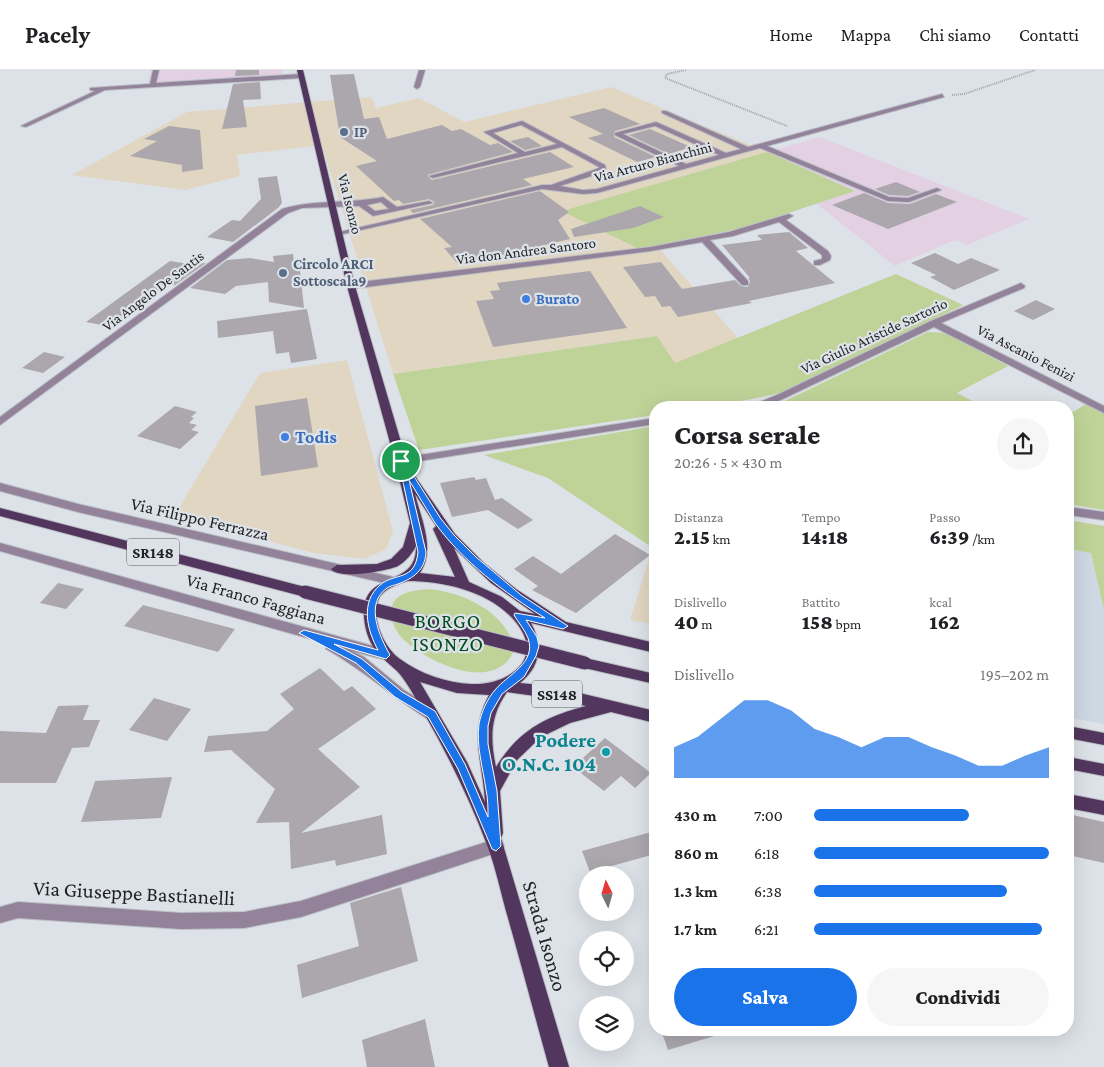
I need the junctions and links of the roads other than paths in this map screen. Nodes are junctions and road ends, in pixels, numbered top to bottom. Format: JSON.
{"nodes":[{"id":1,"x":156,"y":70,"type":"edge"},
{"id":2,"x":422,"y":70,"type":"edge"},
{"id":3,"x":300,"y":73,"type":"edge"},
{"id":4,"x":152,"y":86,"type":"junction"},
{"id":5,"x":417,"y":87,"type":"dead end"},
{"id":6,"x":105,"y":88,"type":"junction"},
{"id":7,"x":92,"y":89,"type":"dead end"},
{"id":8,"x":942,"y":96,"type":"road end"},
{"id":9,"x":664,"y":112,"type":"dead end"},
{"id":10,"x":24,"y":126,"type":"dead end"},
{"id":11,"x":562,"y":145,"type":"junction"},
{"id":12,"x":760,"y":146,"type":"junction"},
{"id":13,"x":748,"y":150,"type":"junction"},
{"id":14,"x":524,"y":154,"type":"junction"},
{"id":15,"x":726,"y":156,"type":"junction"},
{"id":16,"x":686,"y":167,"type":"junction"},
{"id":17,"x":433,"y":176,"type":"dead end"},
{"id":18,"x":552,"y":186,"type":"junction"},
{"id":19,"x":937,"y":190,"type":"dead end"},
{"id":20,"x":429,"y":203,"type":"dead end"},
{"id":21,"x":361,"y":204,"type":"junction"},
{"id":22,"x":332,"y":206,"type":"junction"},
{"id":23,"x":395,"y":210,"type":"junction"},
{"id":24,"x":789,"y":216,"type":"dead end"},
{"id":25,"x":780,"y":219,"type":"junction"},
{"id":26,"x":339,"y":233,"type":"junction"},
{"id":27,"x":704,"y":239,"type":"junction"},
{"id":28,"x":817,"y":263,"type":"dead end"},
{"id":29,"x":745,"y":283,"type":"dead end"},
{"id":30,"x":351,"y":286,"type":"junction"},
{"id":31,"x":1021,"y":286,"type":"dead end"},
{"id":32,"x":934,"y":323,"type":"junction"},
{"id":33,"x":774,"y":401,"type":"edge"},
{"id":34,"x":1104,"y":410,"type":"edge"},
{"id":35,"x":0,"y":422,"type":"edge"},
{"id":36,"x":649,"y":422,"type":"edge"},
{"id":37,"x":401,"y":461,"type":"junction"},
{"id":38,"x":0,"y":487,"type":"edge"},
{"id":39,"x":0,"y":512,"type":"edge"},
{"id":40,"x":1074,"y":512,"type":"edge"},
{"id":41,"x":1104,"y":516,"type":"edge"},
{"id":42,"x":438,"y":521,"type":"junction"},
{"id":43,"x":415,"y":525,"type":"junction"},
{"id":44,"x":0,"y":547,"type":"edge"},
{"id":45,"x":337,"y":570,"type":"junction"},
{"id":46,"x":408,"y":578,"type":"junction"},
{"id":47,"x":392,"y":581,"type":"junction"},
{"id":48,"x":464,"y":584,"type":"junction"},
{"id":49,"x":518,"y":615,"type":"junction"},
{"id":50,"x":563,"y":626,"type":"junction"},
{"id":51,"x":304,"y":633,"type":"junction"},
{"id":52,"x":649,"y":647,"type":"edge"},
{"id":53,"x":386,"y":655,"type":"junction"},
{"id":54,"x":400,"y":666,"type":"junction"},
{"id":55,"x":649,"y":678,"type":"edge"},
{"id":56,"x":503,"y":686,"type":"junction"},
{"id":57,"x":610,"y":708,"type":"junction"},
{"id":58,"x":431,"y":714,"type":"junction"},
{"id":59,"x":649,"y":716,"type":"edge"},
{"id":60,"x":1074,"y":733,"type":"edge"},
{"id":61,"x":1104,"y":739,"type":"edge"},
{"id":62,"x":1074,"y":764,"type":"edge"},
{"id":63,"x":1104,"y":770,"type":"edge"},
{"id":64,"x":492,"y":791,"type":"junction"},
{"id":65,"x":1074,"y":802,"type":"edge"},
{"id":66,"x":1104,"y":808,"type":"edge"},
{"id":67,"x":496,"y":846,"type":"junction"},
{"id":68,"x":0,"y":915,"type":"edge"},
{"id":69,"x":559,"y":1067,"type":"edge"}],
"edges":[{"from":1,"to":4,"type":"street"},
{"from":2,"to":5,"type":"street"},
{"from":3,"to":4,"type":"street"},
{"from":3,"to":22,"type":"main road","name":"Via Isonzo"},
{"from":4,"to":6,"type":"street"},
{"from":6,"to":7,"type":"street"},
{"from":6,"to":10,"type":"street"},
{"from":8,"to":12,"type":"street","name":"Via Arturo Bianchini"},
{"from":9,"to":13,"type":"street"},
{"from":11,"to":14,"type":"street"},
{"from":11,"to":14,"type":"street"},
{"from":11,"to":18,"type":"street"},
{"from":12,"to":13,"type":"street","name":"Via Arturo Bianchini"},
{"from":12,"to":19,"type":"street"},
{"from":13,"to":15,"type":"street","name":"Via Arturo Bianchini"},
{"from":14,"to":17,"type":"street"},
{"from":15,"to":16,"type":"street","name":"Via Arturo Bianchini"},
{"from":15,"to":16,"type":"street"},
{"from":16,"to":18,"type":"street","name":"Via Arturo Bianchini"},
{"from":18,"to":26,"type":"street","name":"Via Arturo Bianchini"},
{"from":20,"to":23,"type":"street"},
{"from":21,"to":22,"type":"street","name":"Via Angelo De Santis"},
{"from":21,"to":23,"type":"street"},
{"from":21,"to":23,"type":"street","name":"Via Angelo De Santis"},
{"from":22,"to":26,"type":"main road","name":"Via Isonzo"},
{"from":22,"to":35,"type":"street","name":"Via Angelo De Santis"},
{"from":24,"to":25,"type":"street","name":"Via don Andrea Santoro"},
{"from":25,"to":27,"type":"street","name":"Via don Andrea Santoro"},
{"from":25,"to":28,"type":"street"},
{"from":26,"to":30,"type":"main road","name":"Via Isonzo"},
{"from":27,"to":29,"type":"street"},
{"from":27,"to":30,"type":"street","name":"Via don Andrea Santoro"},
{"from":30,"to":37,"type":"main road","name":"Via Isonzo"},
{"from":31,"to":32,"type":"street","name":"Via Giulio Aristide Sartorio"},
{"from":32,"to":33,"type":"street","name":"Via Giulio Aristide Sartorio"},
{"from":32,"to":34,"type":"street","name":"Via Ascanio Fenizi"},
{"from":36,"to":37,"type":"street"},
{"from":37,"to":42,"type":"main road"},
{"from":37,"to":43,"type":"main road"},
{"from":38,"to":45,"type":"street","name":"Via Filippo Ferrazza"},
{"from":39,"to":55,"type":"main road","number":"SR148","bridge":true},
{"from":40,"to":41,"type":"street"},
{"from":42,"to":48,"type":"main road"},
{"from":42,"to":50,"type":"main road"},
{"from":43,"to":45,"type":"main road"},
{"from":43,"to":46,"type":"main road"},
{"from":44,"to":51,"type":"street","name":"Via Franco Faggiana"},
{"from":45,"to":47,"type":"street","name":"Via Filippo Ferrazza"},
{"from":46,"to":47,"type":"main road"},
{"from":46,"to":48,"type":"main road"},
{"from":47,"to":53,"type":"main road"},
{"from":48,"to":49,"type":"main road"},
{"from":49,"to":50,"type":"main road"},
{"from":49,"to":56,"type":"main road"},
{"from":50,"to":52,"type":"main road"},
{"from":51,"to":53,"type":"street","name":"Via Franco Faggiana"},
{"from":51,"to":58,"type":"street"},
{"from":53,"to":54,"type":"main road"},
{"from":54,"to":56,"type":"main road"},
{"from":54,"to":58,"type":"main road"},
{"from":56,"to":57,"type":"main road","number":"SS148"},
{"from":56,"to":64,"type":"main road"},
{"from":57,"to":59,"type":"main road","number":"SS148"},
{"from":57,"to":64,"type":"main road"},
{"from":58,"to":67,"type":"main road"},
{"from":60,"to":61,"type":"main road"},
{"from":62,"to":63,"type":"main road"},
{"from":64,"to":67,"type":"main road"},
{"from":65,"to":66,"type":"main road"},
{"from":67,"to":68,"type":"street","name":"Via Giuseppe Bastianelli"},
{"from":67,"to":69,"type":"main road","name":"Strada Isonzo"}]}
